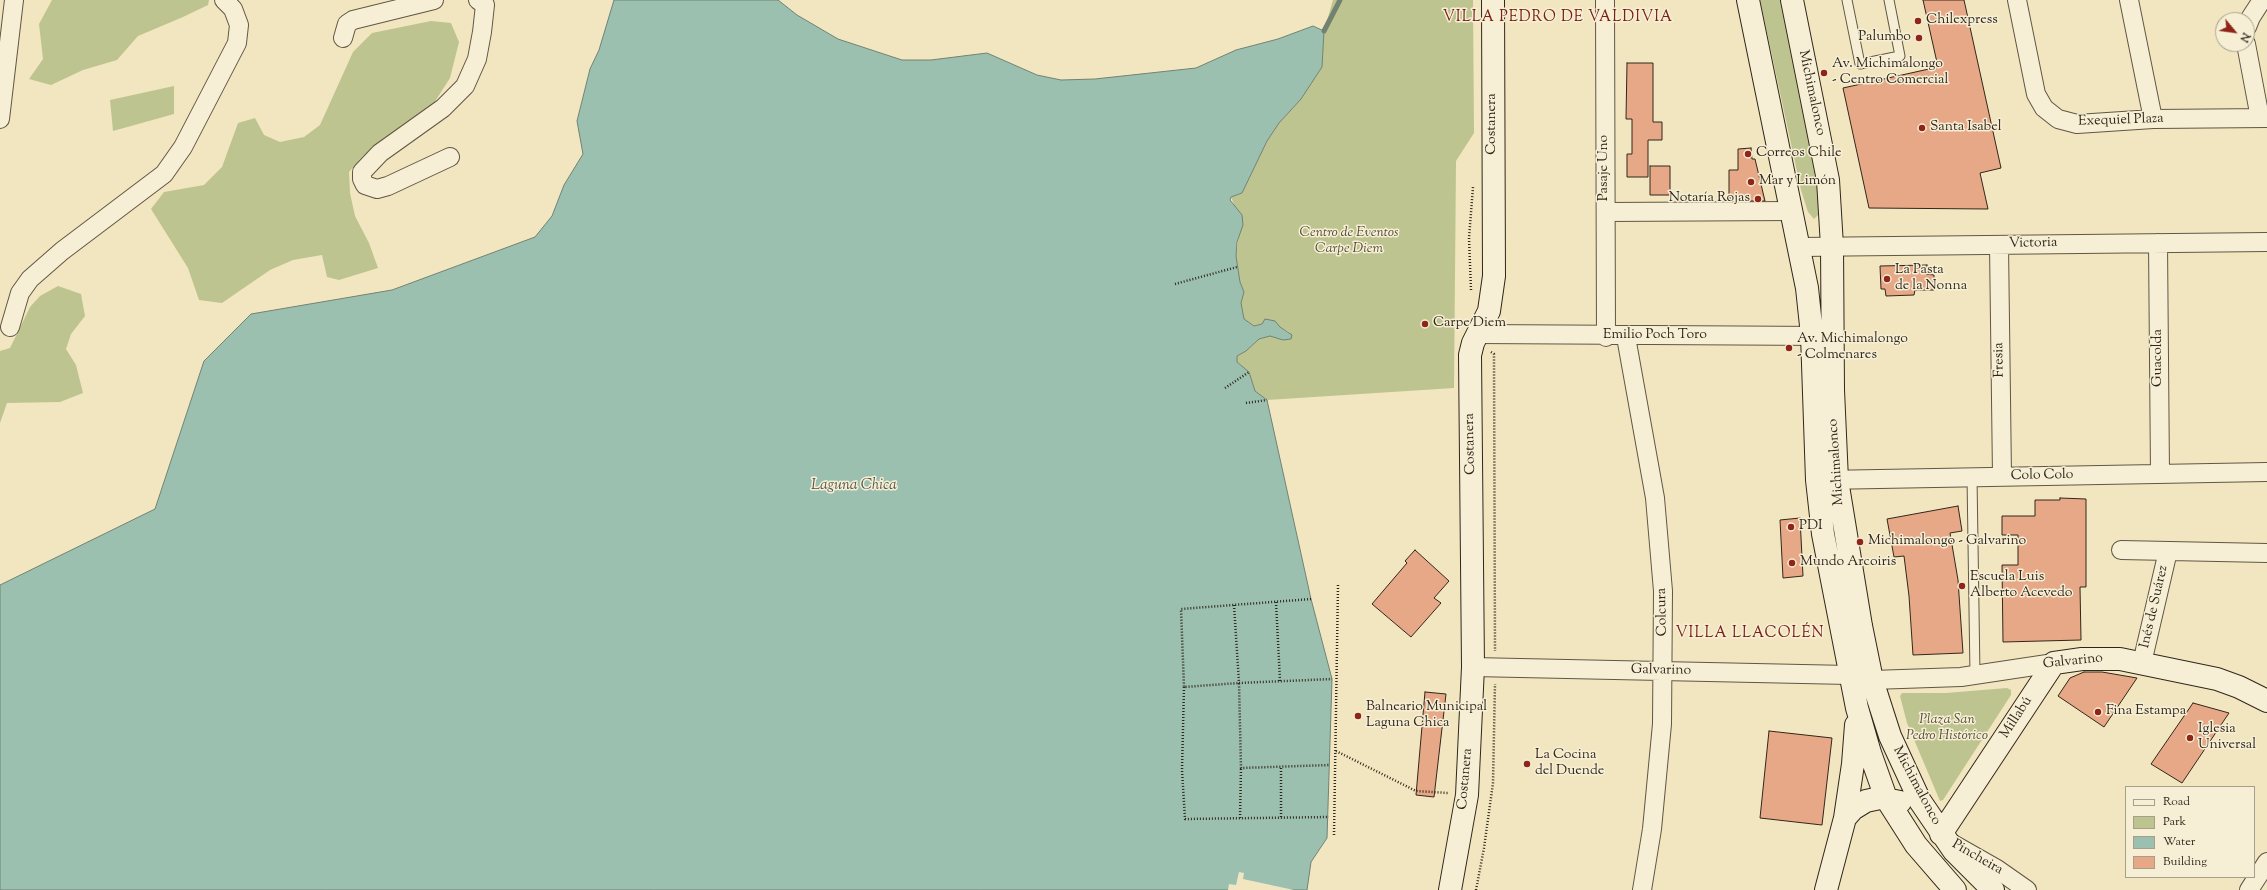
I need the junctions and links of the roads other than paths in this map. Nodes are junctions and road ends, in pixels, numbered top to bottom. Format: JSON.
{"nodes":[{"id":1,"x":14,"y":0,"type":"edge"},
{"id":2,"x":224,"y":0,"type":"edge"},
{"id":3,"x":434,"y":0,"type":"edge"},
{"id":4,"x":478,"y":0,"type":"edge"},
{"id":5,"x":1493,"y":0,"type":"edge"},
{"id":6,"x":1605,"y":0,"type":"edge"},
{"id":7,"x":1748,"y":0,"type":"edge"},
{"id":8,"x":1792,"y":0,"type":"edge"},
{"id":9,"x":1847,"y":0,"type":"edge"},
{"id":10,"x":1889,"y":0,"type":"edge"},
{"id":11,"x":2017,"y":0,"type":"edge"},
{"id":12,"x":2129,"y":0,"type":"edge"},
{"id":13,"x":2262,"y":0,"type":"edge"},
{"id":14,"x":2254,"y":12,"type":"edge"},
{"id":15,"x":343,"y":38,"type":"dead end"},
{"id":16,"x":2248,"y":52,"type":"edge"},
{"id":17,"x":2263,"y":118,"type":"edge"},
{"id":18,"x":0,"y":119,"type":"edge"},
{"id":19,"x":2153,"y":119,"type":"junction"},
{"id":20,"x":450,"y":157,"type":"dead end"},
{"id":21,"x":1792,"y":211,"type":"junction"},
{"id":22,"x":1606,"y":212,"type":"junction"},
{"id":23,"x":2267,"y":242,"type":"edge"},
{"id":24,"x":2158,"y":243,"type":"junction"},
{"id":25,"x":1999,"y":245,"type":"junction"},
{"id":26,"x":1832,"y":246,"type":"junction"},
{"id":27,"x":1800,"y":247,"type":"junction"},
{"id":28,"x":10,"y":327,"type":"dead end"},
{"id":29,"x":1477,"y":334,"type":"junction"},
{"id":30,"x":1606,"y":336,"type":"junction"},
{"id":31,"x":1822,"y":336,"type":"junction"},
{"id":32,"x":1626,"y":337,"type":"junction"},
{"id":33,"x":2267,"y":472,"type":"edge"},
{"id":34,"x":2160,"y":474,"type":"junction"},
{"id":35,"x":2002,"y":476,"type":"junction"},
{"id":36,"x":1972,"y":477,"type":"junction"},
{"id":37,"x":1827,"y":480,"type":"junction"},
{"id":38,"x":2121,"y":550,"type":"dead end"},
{"id":39,"x":2168,"y":551,"type":"junction"},
{"id":40,"x":2267,"y":553,"type":"edge"},
{"id":41,"x":2054,"y":663,"type":"junction"},
{"id":42,"x":2142,"y":664,"type":"junction"},
{"id":43,"x":1473,"y":667,"type":"junction"},
{"id":44,"x":1663,"y":671,"type":"junction"},
{"id":45,"x":1849,"y":675,"type":"junction"},
{"id":46,"x":1975,"y":675,"type":"junction"},
{"id":47,"x":1872,"y":680,"type":"junction"},
{"id":48,"x":2267,"y":701,"type":"edge"},
{"id":49,"x":1857,"y":708,"type":"junction"},
{"id":50,"x":1886,"y":798,"type":"junction"},
{"id":51,"x":1845,"y":818,"type":"junction"},
{"id":52,"x":1939,"y":831,"type":"junction"},
{"id":53,"x":2267,"y":862,"type":"edge"},
{"id":54,"x":2255,"y":876,"type":"edge"},
{"id":55,"x":1450,"y":890,"type":"edge"},
{"id":56,"x":1642,"y":890,"type":"edge"},
{"id":57,"x":1826,"y":890,"type":"edge"},
{"id":58,"x":1955,"y":890,"type":"edge"},
{"id":59,"x":1993,"y":890,"type":"edge"},
{"id":60,"x":2027,"y":890,"type":"edge"}],
"edges":[{"from":1,"to":18,"type":"street"},
{"from":2,"to":28,"type":"street"},
{"from":3,"to":15,"type":"street"},
{"from":4,"to":20,"type":"street"},
{"from":5,"to":29,"type":"main road","name":"Costanera"},
{"from":6,"to":22,"type":"street","name":"Pasaje Uno"},
{"from":7,"to":21,"type":"main road","name":"Michimalonco"},
{"from":8,"to":26,"type":"main road","name":"Michimalonco"},
{"from":9,"to":10,"type":"lane"},
{"from":11,"to":19,"type":"street","name":"Exequiel Plaza"},
{"from":12,"to":19,"type":"street"},
{"from":13,"to":14,"type":"street"},
{"from":16,"to":17,"type":"street"},
{"from":17,"to":19,"type":"street","name":"Exequiel Plaza"},
{"from":21,"to":22,"type":"street"},
{"from":21,"to":27,"type":"main road","name":"Michimalonco"},
{"from":22,"to":30,"type":"street","name":"Pasaje Uno"},
{"from":23,"to":24,"type":"street","name":"Victoria"},
{"from":24,"to":25,"type":"street","name":"Victoria"},
{"from":24,"to":34,"type":"street","name":"Guacolda"},
{"from":25,"to":26,"type":"street","name":"Victoria"},
{"from":25,"to":35,"type":"street","name":"Fresia"},
{"from":26,"to":27,"type":"street","name":"Victoria"},
{"from":26,"to":31,"type":"main road","name":"Michimalonco"},
{"from":27,"to":31,"type":"main road","name":"Michimalonco"},
{"from":29,"to":30,"type":"street","name":"Emilio Poch Toro"},
{"from":29,"to":43,"type":"main road","name":"Costanera"},
{"from":30,"to":32,"type":"street","name":"Emilio Poch Toro"},
{"from":31,"to":32,"type":"street","name":"Emilio Poch Toro"},
{"from":31,"to":37,"type":"main road","name":"Michimalonco"},
{"from":32,"to":44,"type":"street","name":"Colcura"},
{"from":33,"to":34,"type":"street","name":"Colo Colo"},
{"from":34,"to":35,"type":"street","name":"Colo Colo"},
{"from":35,"to":36,"type":"street","name":"Colo Colo"},
{"from":36,"to":37,"type":"street","name":"Colo Colo"},
{"from":36,"to":46,"type":"lane"},
{"from":37,"to":45,"type":"main road","name":"Michimalonco"},
{"from":37,"to":47,"type":"main road","name":"Michimalonco"},
{"from":38,"to":39,"type":"street","name":"Inés de Suárez"},
{"from":39,"to":40,"type":"street","name":"Inés de Suárez"},
{"from":39,"to":42,"type":"street","name":"Inés de Suárez"},
{"from":41,"to":42,"type":"main road","name":"Galvarino"},
{"from":41,"to":46,"type":"street","name":"Galvarino"},
{"from":41,"to":52,"type":"main road","name":"Millabú"},
{"from":42,"to":48,"type":"main road","name":"Galvarino"},
{"from":43,"to":44,"type":"street","name":"Galvarino"},
{"from":43,"to":55,"type":"main road","name":"Costanera"},
{"from":44,"to":45,"type":"street","name":"Galvarino"},
{"from":44,"to":56,"type":"street","name":"Colcura"},
{"from":45,"to":49,"type":"main road","name":"Michimalonco"},
{"from":46,"to":47,"type":"street","name":"Galvarino"},
{"from":47,"to":52,"type":"main road","name":"Michimalonco"},
{"from":49,"to":50,"type":"main road","name":"Michimalonco"},
{"from":49,"to":51,"type":"main road"},
{"from":50,"to":51,"type":"main road"},
{"from":50,"to":52,"type":"main road"},
{"from":50,"to":58,"type":"main road","name":"Michimalonco"},
{"from":51,"to":57,"type":"main road"},
{"from":52,"to":59,"type":"main road","name":"Michimalonco"},
{"from":52,"to":60,"type":"street","name":"Pincheira"},
{"from":53,"to":54,"type":"street"}]}
